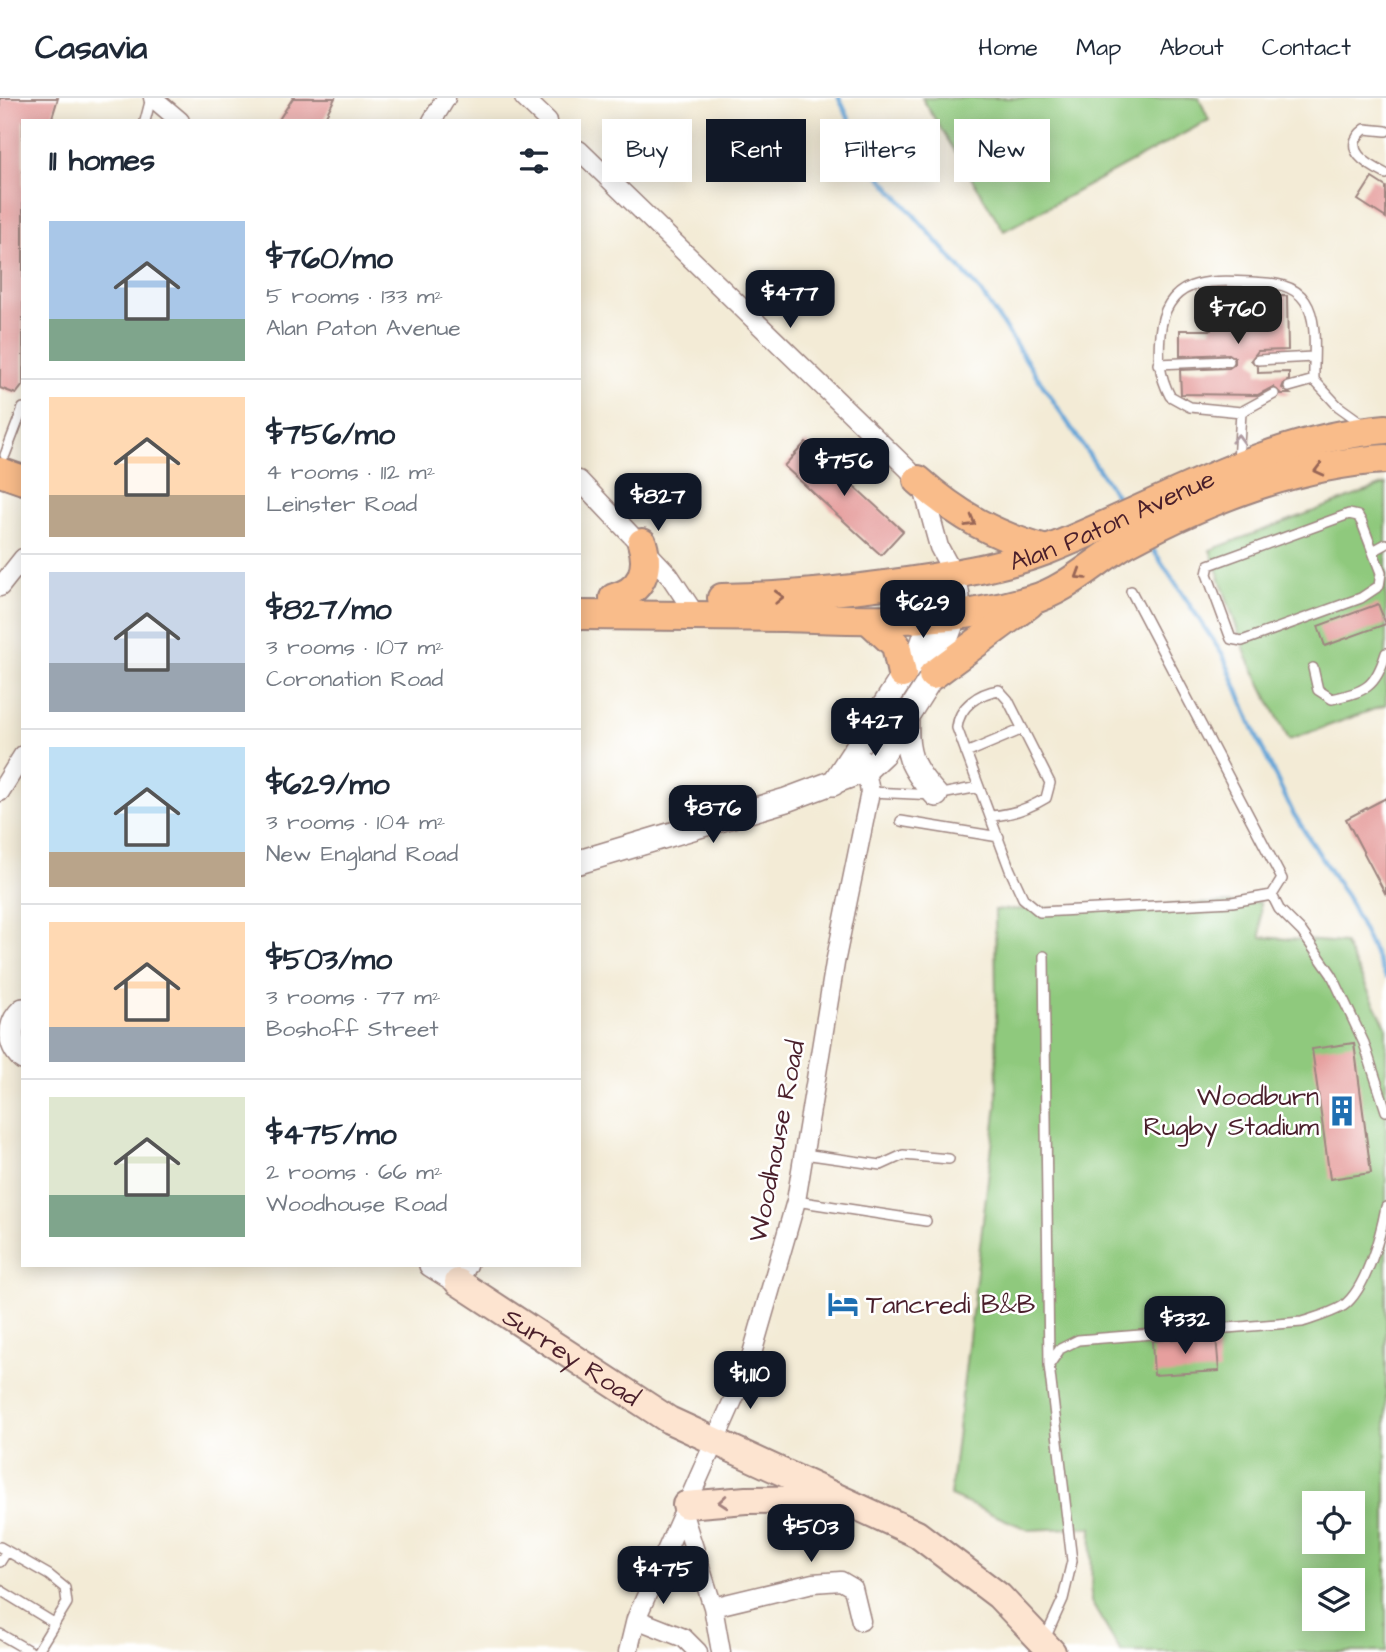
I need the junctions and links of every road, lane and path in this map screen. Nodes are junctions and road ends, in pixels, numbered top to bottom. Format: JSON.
{"nodes":[{"id":1,"x":152,"y":98,"type":"edge"},
{"id":2,"x":446,"y":98,"type":"edge"},
{"id":3,"x":524,"y":98,"type":"edge"},
{"id":4,"x":146,"y":119,"type":"edge"},
{"id":5,"x":178,"y":119,"type":"edge"},
{"id":6,"x":433,"y":119,"type":"edge"},
{"id":7,"x":546,"y":119,"type":"edge"},
{"id":8,"x":1386,"y":131,"type":"edge"},
{"id":9,"x":581,"y":152,"type":"edge"},
{"id":10,"x":1386,"y":174,"type":"edge"},
{"id":11,"x":1313,"y":357,"type":"junction"},
{"id":12,"x":1258,"y":360,"type":"dead end"},
{"id":13,"x":1229,"y":361,"type":"dead end"},
{"id":14,"x":1158,"y":364,"type":"junction"},
{"id":15,"x":1314,"y":380,"type":"junction"},
{"id":16,"x":1289,"y":387,"type":"dead end"},
{"id":17,"x":1274,"y":394,"type":"dead end"},
{"id":18,"x":1241,"y":412,"type":"junction"},
{"id":19,"x":21,"y":414,"type":"edge"},
{"id":20,"x":1380,"y":430,"type":"edge"},
{"id":21,"x":1386,"y":459,"type":"edge"},
{"id":22,"x":7,"y":460,"type":"edge"},
{"id":23,"x":1238,"y":466,"type":"junction"},
{"id":24,"x":21,"y":478,"type":"edge"},
{"id":25,"x":918,"y":480,"type":"junction"},
{"id":26,"x":581,"y":482,"type":"edge"},
{"id":27,"x":1153,"y":515,"type":"junction"},
{"id":28,"x":1118,"y":533,"type":"junction"},
{"id":29,"x":642,"y":543,"type":"junction"},
{"id":30,"x":1386,"y":544,"type":"edge"},
{"id":31,"x":1046,"y":550,"type":"junction"},
{"id":32,"x":1373,"y":551,"type":"junction"},
{"id":33,"x":21,"y":561,"type":"edge"},
{"id":34,"x":0,"y":587,"type":"edge"},
{"id":35,"x":1131,"y":591,"type":"dead end"},
{"id":36,"x":581,"y":597,"type":"edge"},
{"id":37,"x":946,"y":597,"type":"junction"},
{"id":38,"x":614,"y":598,"type":"junction"},
{"id":39,"x":1022,"y":602,"type":"junction"},
{"id":40,"x":692,"y":608,"type":"junction"},
{"id":41,"x":581,"y":615,"type":"edge"},
{"id":42,"x":871,"y":622,"type":"junction"},
{"id":43,"x":1386,"y":653,"type":"edge"},
{"id":44,"x":1313,"y":668,"type":"dead end"},
{"id":45,"x":902,"y":674,"type":"junction"},
{"id":46,"x":933,"y":675,"type":"junction"},
{"id":47,"x":907,"y":716,"type":"junction"},
{"id":48,"x":1023,"y":729,"type":"junction"},
{"id":49,"x":860,"y":741,"type":"junction"},
{"id":50,"x":966,"y":753,"type":"junction"},
{"id":51,"x":21,"y":758,"type":"edge"},
{"id":52,"x":868,"y":781,"type":"junction"},
{"id":53,"x":833,"y":784,"type":"junction"},
{"id":54,"x":979,"y":787,"type":"junction"},
{"id":55,"x":0,"y":792,"type":"edge"},
{"id":56,"x":936,"y":795,"type":"junction"},
{"id":57,"x":990,"y":816,"type":"junction"},
{"id":58,"x":901,"y":821,"type":"dead end"},
{"id":59,"x":999,"y":837,"type":"junction"},
{"id":60,"x":581,"y":861,"type":"edge"},
{"id":61,"x":1272,"y":895,"type":"junction"},
{"id":62,"x":1044,"y":956,"type":"dead end"},
{"id":63,"x":12,"y":1019,"type":"edge"},
{"id":64,"x":21,"y":1056,"type":"edge"},
{"id":65,"x":21,"y":1059,"type":"edge"},
{"id":66,"x":0,"y":1060,"type":"edge"},
{"id":67,"x":1386,"y":1111,"type":"edge"},
{"id":68,"x":804,"y":1154,"type":"junction"},
{"id":69,"x":949,"y":1159,"type":"dead end"},
{"id":70,"x":796,"y":1200,"type":"junction"},
{"id":71,"x":1386,"y":1207,"type":"edge"},
{"id":72,"x":926,"y":1221,"type":"dead end"},
{"id":73,"x":438,"y":1267,"type":"edge"},
{"id":74,"x":463,"y":1274,"type":"edge"},
{"id":75,"x":1049,"y":1365,"type":"junction"},
{"id":76,"x":716,"y":1443,"type":"junction"},
{"id":77,"x":840,"y":1499,"type":"junction"},
{"id":78,"x":685,"y":1509,"type":"junction"},
{"id":79,"x":4,"y":1549,"type":"edge"},
{"id":80,"x":0,"y":1562,"type":"edge"},
{"id":81,"x":0,"y":1590,"type":"edge"},
{"id":82,"x":713,"y":1613,"type":"junction"},
{"id":83,"x":636,"y":1619,"type":"junction"},
{"id":84,"x":861,"y":1622,"type":"dead end"},
{"id":85,"x":54,"y":1623,"type":"junction"},
{"id":86,"x":0,"y":1634,"type":"edge"},
{"id":87,"x":684,"y":1638,"type":"junction"},
{"id":88,"x":1048,"y":1647,"type":"edge"},
{"id":89,"x":31,"y":1652,"type":"edge"},
{"id":90,"x":37,"y":1652,"type":"edge"},
{"id":91,"x":628,"y":1652,"type":"edge"},
{"id":92,"x":698,"y":1652,"type":"edge"},
{"id":93,"x":721,"y":1652,"type":"edge"}],
"edges":[{"from":1,"to":4,"type":"lane"},
{"from":1,"to":5,"type":"street"},
{"from":2,"to":6,"type":"street"},
{"from":3,"to":7,"type":"street"},
{"from":8,"to":10,"type":"lane"},
{"from":9,"to":25,"type":"street"},
{"from":11,"to":12,"type":"lane"},
{"from":11,"to":14,"type":"lane"},
{"from":11,"to":15,"type":"lane"},
{"from":13,"to":14,"type":"lane"},
{"from":14,"to":18,"type":"lane"},
{"from":15,"to":16,"type":"lane"},
{"from":15,"to":20,"type":"lane"},
{"from":17,"to":18,"type":"lane"},
{"from":23,"to":18,"type":"lane","one_way":true},
{"from":19,"to":22,"type":"lane"},
{"from":20,"to":23,"type":"main road","name":"Alan Paton Avenue"},
{"from":21,"to":27,"type":"main road","name":"Alan Paton Avenue","one_way":true},
{"from":22,"to":24,"type":"main road"},
{"from":23,"to":27,"type":"main road","name":"Alan Paton Avenue"},
{"from":25,"to":31,"type":"main road","one_way":true},
{"from":25,"to":37,"type":"street"},
{"from":26,"to":29,"type":"street"},
{"from":27,"to":28,"type":"main road","name":"Alan Paton Avenue"},
{"from":28,"to":31,"type":"main road","name":"Alan Paton Avenue"},
{"from":28,"to":39,"type":"main road","name":"Alan Paton Avenue","one_way":true},
{"from":29,"to":38,"type":"main road"},
{"from":29,"to":40,"type":"street"},
{"from":30,"to":32,"type":"lane"},
{"from":31,"to":37,"type":"main road","name":"Alan Paton Avenue"},
{"from":32,"to":32,"type":"lane"},
{"from":33,"to":34,"type":"street"},
{"from":35,"to":61,"type":"lane"},
{"from":36,"to":38,"type":"main road","name":"Alan Paton Avenue"},
{"from":37,"to":39,"type":"main road","name":"Alan Paton Avenue"},
{"from":40,"to":37,"type":"main road","name":"Alan Paton Avenue","one_way":true},
{"from":37,"to":42,"type":"main road","name":"Alan Paton Avenue"},
{"from":37,"to":45,"type":"street"},
{"from":37,"to":46,"type":"street"},
{"from":38,"to":40,"type":"main road","name":"Alan Paton Avenue"},
{"from":39,"to":46,"type":"main road"},
{"from":40,"to":41,"type":"main road","name":"Alan Paton Avenue"},
{"from":40,"to":42,"type":"main road","name":"Alan Paton Avenue"},
{"from":42,"to":45,"type":"main road"},
{"from":43,"to":44,"type":"lane"},
{"from":45,"to":49,"type":"street"},
{"from":46,"to":47,"type":"street"},
{"from":47,"to":52,"type":"street"},
{"from":47,"to":56,"type":"street"},
{"from":48,"to":50,"type":"lane"},
{"from":48,"to":50,"type":"lane"},
{"from":48,"to":57,"type":"lane"},
{"from":49,"to":52,"type":"street","name":"Woodhouse Road"},
{"from":49,"to":53,"type":"street"},
{"from":50,"to":54,"type":"lane"},
{"from":51,"to":55,"type":"street"},
{"from":52,"to":53,"type":"street"},
{"from":52,"to":56,"type":"lane"},
{"from":52,"to":68,"type":"street","name":"Woodhouse Road"},
{"from":53,"to":60,"type":"street"},
{"from":54,"to":56,"type":"lane"},
{"from":54,"to":57,"type":"lane"},
{"from":57,"to":59,"type":"lane"},
{"from":58,"to":59,"type":"lane"},
{"from":59,"to":61,"type":"lane"},
{"from":61,"to":67,"type":"lane"},
{"from":62,"to":75,"type":"lane"},
{"from":63,"to":64,"type":"street"},
{"from":65,"to":66,"type":"street"},
{"from":68,"to":69,"type":"lane"},
{"from":68,"to":70,"type":"street","name":"Woodhouse Road"},
{"from":70,"to":72,"type":"lane"},
{"from":70,"to":76,"type":"street","name":"Woodhouse Road"},
{"from":71,"to":75,"type":"lane"},
{"from":73,"to":74,"type":"street","name":"Surrey Road"},
{"from":74,"to":76,"type":"main road","name":"Surrey Road"},
{"from":75,"to":88,"type":"lane"},
{"from":76,"to":77,"type":"main road","name":"Surrey Road"},
{"from":76,"to":78,"type":"street","name":"Woodhouse Road"},
{"from":77,"to":78,"type":"main road","one_way":true},
{"from":77,"to":88,"type":"main road","name":"Surrey Road"},
{"from":78,"to":82,"type":"street"},
{"from":78,"to":83,"type":"street","name":"Woodhouse Road"},
{"from":79,"to":80,"type":"lane"},
{"from":79,"to":85,"type":"lane"},
{"from":81,"to":85,"type":"lane"},
{"from":82,"to":84,"type":"street"},
{"from":82,"to":87,"type":"street"},
{"from":82,"to":93,"type":"street"},
{"from":83,"to":87,"type":"street"},
{"from":83,"to":91,"type":"street","name":"Woodhouse Road"},
{"from":85,"to":90,"type":"lane"},
{"from":86,"to":89,"type":"lane"},
{"from":87,"to":92,"type":"street"}]}
